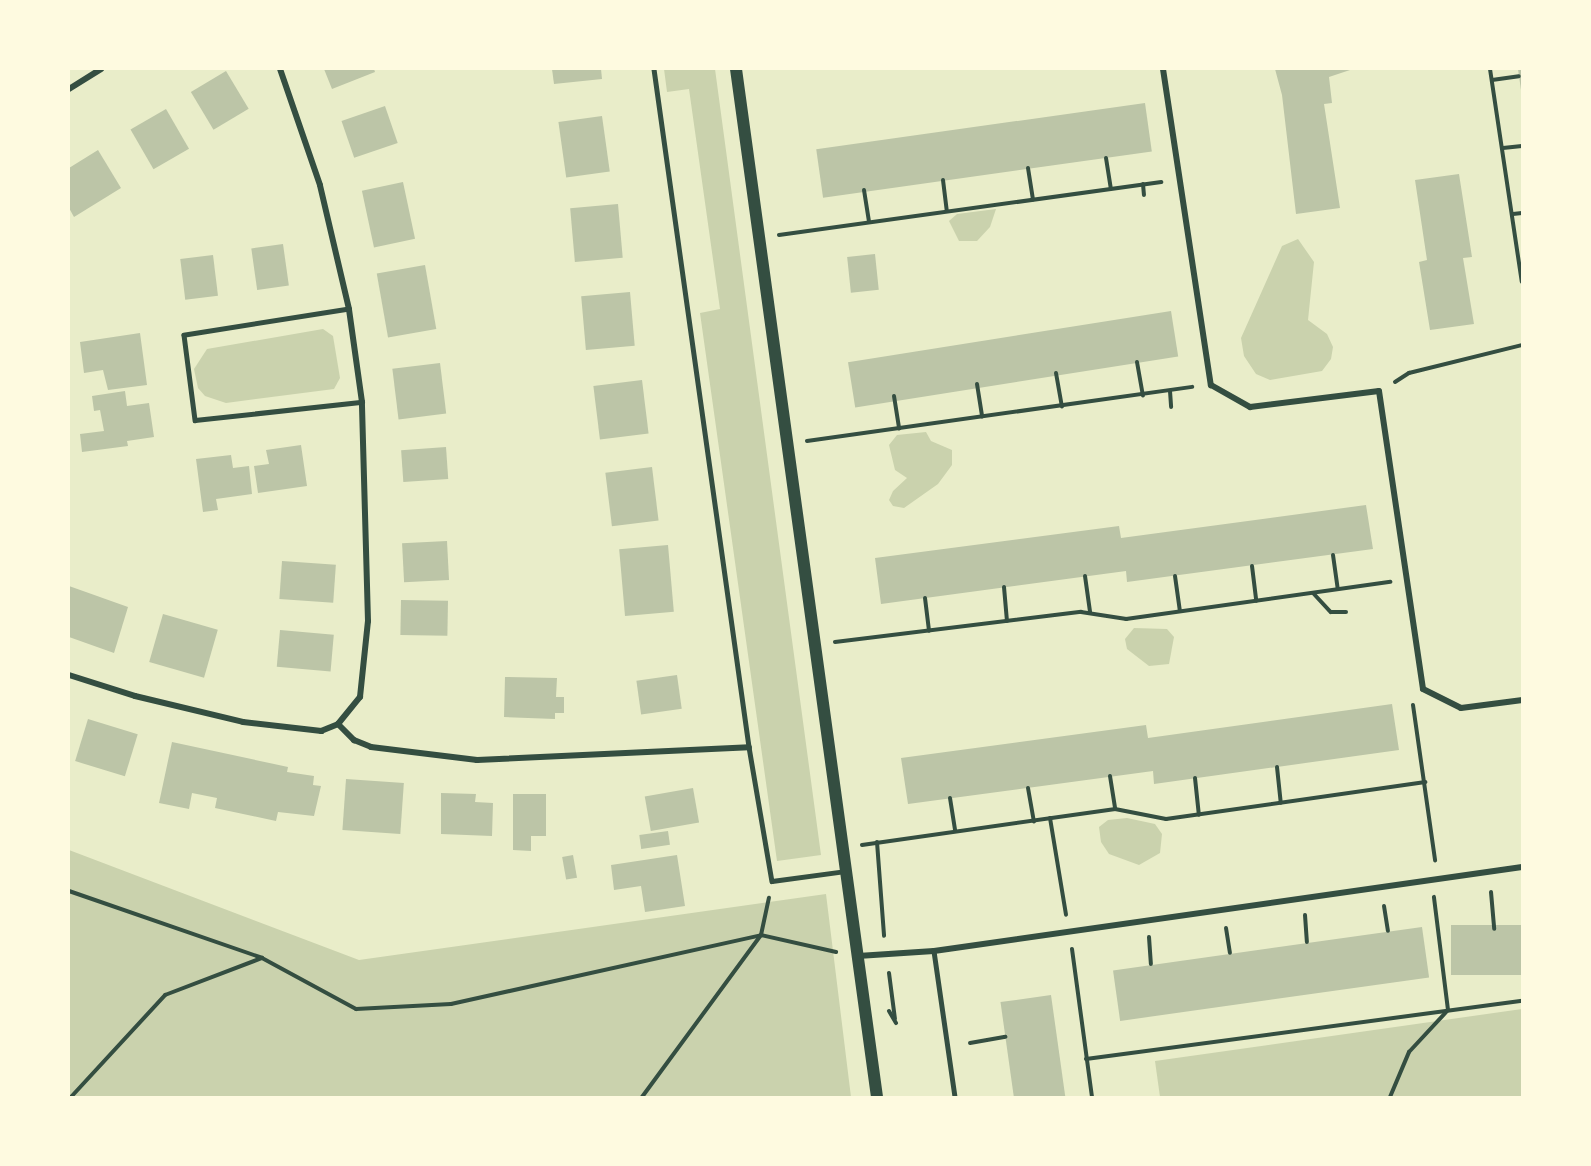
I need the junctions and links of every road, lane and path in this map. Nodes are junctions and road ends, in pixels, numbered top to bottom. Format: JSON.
{"nodes":[{"id":1,"x":101,"y":69,"type":"edge"},
{"id":2,"x":280,"y":69,"type":"edge"},
{"id":3,"x":654,"y":69,"type":"edge"},
{"id":4,"x":736,"y":69,"type":"edge"},
{"id":5,"x":1163,"y":69,"type":"edge"},
{"id":6,"x":1490,"y":69,"type":"edge"},
{"id":7,"x":1519,"y":76,"type":"dead end"},
{"id":8,"x":1492,"y":80,"type":"junction"},
{"id":9,"x":69,"y":89,"type":"edge"},
{"id":10,"x":1522,"y":146,"type":"edge"},
{"id":11,"x":1503,"y":148,"type":"junction"},
{"id":12,"x":1106,"y":158,"type":"dead end"},
{"id":13,"x":1028,"y":168,"type":"dead end"},
{"id":14,"x":1179,"y":179,"type":"junction"},
{"id":15,"x":942,"y":180,"type":"dead end"},
{"id":16,"x":1143,"y":184,"type":"junction"},
{"id":17,"x":1111,"y":189,"type":"junction"},
{"id":18,"x":864,"y":190,"type":"dead end"},
{"id":19,"x":1144,"y":195,"type":"dead end"},
{"id":20,"x":1033,"y":200,"type":"junction"},
{"id":21,"x":947,"y":211,"type":"junction"},
{"id":22,"x":1522,"y":213,"type":"edge"},
{"id":23,"x":1513,"y":214,"type":"junction"},
{"id":24,"x":869,"y":222,"type":"junction"},
{"id":25,"x":759,"y":238,"type":"junction"},
{"id":26,"x":1522,"y":282,"type":"edge"},
{"id":27,"x":349,"y":309,"type":"junction"},
{"id":28,"x":1522,"y":345,"type":"edge"},
{"id":29,"x":1137,"y":362,"type":"dead end"},
{"id":30,"x":1056,"y":373,"type":"dead end"},
{"id":31,"x":977,"y":384,"type":"dead end"},
{"id":32,"x":1211,"y":385,"type":"junction"},
{"id":33,"x":1170,"y":391,"type":"junction"},
{"id":34,"x":1379,"y":391,"type":"junction"},
{"id":35,"x":1143,"y":394,"type":"junction"},
{"id":36,"x":894,"y":396,"type":"dead end"},
{"id":37,"x":362,"y":402,"type":"junction"},
{"id":38,"x":1062,"y":406,"type":"junction"},
{"id":39,"x":1171,"y":407,"type":"dead end"},
{"id":40,"x":982,"y":417,"type":"junction"},
{"id":41,"x":898,"y":429,"type":"junction"},
{"id":42,"x":787,"y":444,"type":"junction"},
{"id":43,"x":1333,"y":555,"type":"dead end"},
{"id":44,"x":1252,"y":566,"type":"dead end"},
{"id":45,"x":1085,"y":576,"type":"dead end"},
{"id":46,"x":1175,"y":576,"type":"dead end"},
{"id":47,"x":1405,"y":580,"type":"junction"},
{"id":48,"x":1004,"y":587,"type":"dead end"},
{"id":49,"x":1338,"y":589,"type":"junction"},
{"id":50,"x":1313,"y":593,"type":"junction"},
{"id":51,"x":925,"y":598,"type":"dead end"},
{"id":52,"x":1256,"y":601,"type":"junction"},
{"id":53,"x":1180,"y":611,"type":"junction"},
{"id":54,"x":1346,"y":612,"type":"dead end"},
{"id":55,"x":1090,"y":613,"type":"junction"},
{"id":56,"x":1007,"y":621,"type":"junction"},
{"id":57,"x":929,"y":631,"type":"junction"},
{"id":58,"x":816,"y":645,"type":"junction"},
{"id":59,"x":69,"y":675,"type":"edge"},
{"id":60,"x":1423,"y":689,"type":"junction"},
{"id":61,"x":1522,"y":700,"type":"edge"},
{"id":62,"x":339,"y":724,"type":"junction"},
{"id":63,"x":749,"y":747,"type":"junction"},
{"id":64,"x":1277,"y":767,"type":"dead end"},
{"id":65,"x":1110,"y":776,"type":"dead end"},
{"id":66,"x":1196,"y":778,"type":"dead end"},
{"id":67,"x":1425,"y":782,"type":"junction"},
{"id":68,"x":1028,"y":788,"type":"dead end"},
{"id":69,"x":950,"y":798,"type":"dead end"},
{"id":70,"x":1281,"y":803,"type":"junction"},
{"id":71,"x":1115,"y":809,"type":"junction"},
{"id":72,"x":1199,"y":815,"type":"junction"},
{"id":73,"x":1050,"y":818,"type":"junction"},
{"id":74,"x":1034,"y":821,"type":"junction"},
{"id":75,"x":955,"y":831,"type":"junction"},
{"id":76,"x":842,"y":847,"type":"junction"},
{"id":77,"x":1522,"y":867,"type":"edge"},
{"id":78,"x":846,"y":871,"type":"junction"},
{"id":79,"x":1437,"y":877,"type":"junction"},
{"id":80,"x":772,"y":881,"type":"junction"},
{"id":81,"x":69,"y":891,"type":"edge"},
{"id":82,"x":1491,"y":892,"type":"dead end"},
{"id":83,"x":1433,"y":899,"type":"dead end"},
{"id":84,"x":1384,"y":905,"type":"dead end"},
{"id":85,"x":1305,"y":915,"type":"dead end"},
{"id":86,"x":1226,"y":924,"type":"dead end"},
{"id":87,"x":1494,"y":929,"type":"dead end"},
{"id":88,"x":1069,"y":931,"type":"junction"},
{"id":89,"x":1388,"y":931,"type":"dead end"},
{"id":90,"x":1149,"y":933,"type":"dead end"},
{"id":91,"x":761,"y":935,"type":"junction"},
{"id":92,"x":1307,"y":942,"type":"dead end"},
{"id":93,"x":934,"y":951,"type":"junction"},
{"id":94,"x":1230,"y":953,"type":"dead end"},
{"id":95,"x":857,"y":956,"type":"junction"},
{"id":96,"x":262,"y":958,"type":"junction"},
{"id":97,"x":1151,"y":964,"type":"dead end"},
{"id":98,"x":1522,"y":1001,"type":"edge"},
{"id":99,"x":1448,"y":1010,"type":"junction"},
{"id":100,"x":1005,"y":1037,"type":"dead end"},
{"id":101,"x":970,"y":1043,"type":"dead end"},
{"id":102,"x":1086,"y":1059,"type":"junction"},
{"id":103,"x":71,"y":1097,"type":"edge"},
{"id":104,"x":642,"y":1097,"type":"edge"},
{"id":105,"x":877,"y":1097,"type":"edge"},
{"id":106,"x":955,"y":1097,"type":"edge"},
{"id":107,"x":1092,"y":1097,"type":"edge"},
{"id":108,"x":1390,"y":1097,"type":"edge"}],
"edges":[{"from":1,"to":9,"type":"street"},
{"from":2,"to":27,"type":"street"},
{"from":3,"to":63,"type":"lane"},
{"from":4,"to":25,"type":"main road"},
{"from":5,"to":14,"type":"street"},
{"from":6,"to":8,"type":"path"},
{"from":7,"to":8,"type":"path"},
{"from":8,"to":11,"type":"path"},
{"from":10,"to":11,"type":"path"},
{"from":11,"to":23,"type":"path"},
{"from":12,"to":17,"type":"path"},
{"from":13,"to":20,"type":"path"},
{"from":14,"to":16,"type":"path"},
{"from":14,"to":32,"type":"street"},
{"from":15,"to":21,"type":"path"},
{"from":16,"to":17,"type":"path"},
{"from":16,"to":19,"type":"path"},
{"from":17,"to":20,"type":"path"},
{"from":18,"to":24,"type":"path"},
{"from":20,"to":21,"type":"path"},
{"from":21,"to":24,"type":"path"},
{"from":22,"to":23,"type":"path"},
{"from":23,"to":26,"type":"path"},
{"from":24,"to":25,"type":"path"},
{"from":25,"to":42,"type":"main road"},
{"from":27,"to":37,"type":"street"},
{"from":27,"to":37,"type":"lane"},
{"from":28,"to":34,"type":"path"},
{"from":29,"to":35,"type":"path"},
{"from":30,"to":38,"type":"path"},
{"from":31,"to":40,"type":"path"},
{"from":32,"to":33,"type":"path"},
{"from":32,"to":34,"type":"street"},
{"from":33,"to":35,"type":"path"},
{"from":33,"to":39,"type":"path"},
{"from":34,"to":47,"type":"street"},
{"from":35,"to":38,"type":"path"},
{"from":36,"to":41,"type":"path"},
{"from":37,"to":62,"type":"street"},
{"from":38,"to":40,"type":"path"},
{"from":40,"to":41,"type":"path"},
{"from":41,"to":42,"type":"path"},
{"from":42,"to":58,"type":"main road"},
{"from":43,"to":49,"type":"path"},
{"from":44,"to":52,"type":"path"},
{"from":45,"to":55,"type":"path"},
{"from":46,"to":53,"type":"path"},
{"from":47,"to":49,"type":"path"},
{"from":47,"to":60,"type":"street"},
{"from":48,"to":56,"type":"path"},
{"from":49,"to":50,"type":"path"},
{"from":50,"to":52,"type":"path"},
{"from":50,"to":54,"type":"path"},
{"from":51,"to":57,"type":"path"},
{"from":52,"to":53,"type":"path"},
{"from":53,"to":55,"type":"path"},
{"from":55,"to":56,"type":"path"},
{"from":56,"to":57,"type":"path"},
{"from":57,"to":58,"type":"path"},
{"from":58,"to":76,"type":"main road"},
{"from":59,"to":62,"type":"street"},
{"from":60,"to":61,"type":"street"},
{"from":60,"to":67,"type":"path"},
{"from":62,"to":63,"type":"street"},
{"from":63,"to":80,"type":"lane"},
{"from":64,"to":70,"type":"path"},
{"from":65,"to":71,"type":"path"},
{"from":66,"to":72,"type":"path"},
{"from":67,"to":70,"type":"path"},
{"from":67,"to":79,"type":"path"},
{"from":68,"to":74,"type":"path"},
{"from":69,"to":75,"type":"path"},
{"from":70,"to":72,"type":"path"},
{"from":71,"to":72,"type":"path"},
{"from":71,"to":73,"type":"path"},
{"from":73,"to":74,"type":"path"},
{"from":73,"to":88,"type":"path"},
{"from":74,"to":75,"type":"path"},
{"from":75,"to":76,"type":"path"},
{"from":76,"to":78,"type":"main road"},
{"from":77,"to":79,"type":"street"},
{"from":78,"to":80,"type":"lane"},
{"from":78,"to":95,"type":"main road"},
{"from":79,"to":88,"type":"street"},
{"from":80,"to":91,"type":"path"},
{"from":81,"to":96,"type":"path"},
{"from":82,"to":87,"type":"path"},
{"from":83,"to":99,"type":"path"},
{"from":84,"to":89,"type":"path"},
{"from":85,"to":92,"type":"path"},
{"from":86,"to":94,"type":"path"},
{"from":88,"to":93,"type":"street"},
{"from":88,"to":102,"type":"path"},
{"from":90,"to":97,"type":"path"},
{"from":91,"to":95,"type":"path"},
{"from":91,"to":96,"type":"path"},
{"from":91,"to":104,"type":"path"},
{"from":93,"to":95,"type":"street"},
{"from":93,"to":106,"type":"lane"},
{"from":95,"to":105,"type":"main road"},
{"from":96,"to":103,"type":"path"},
{"from":98,"to":99,"type":"path"},
{"from":99,"to":102,"type":"path"},
{"from":99,"to":108,"type":"path"},
{"from":100,"to":101,"type":"path"},
{"from":102,"to":107,"type":"path"}]}
